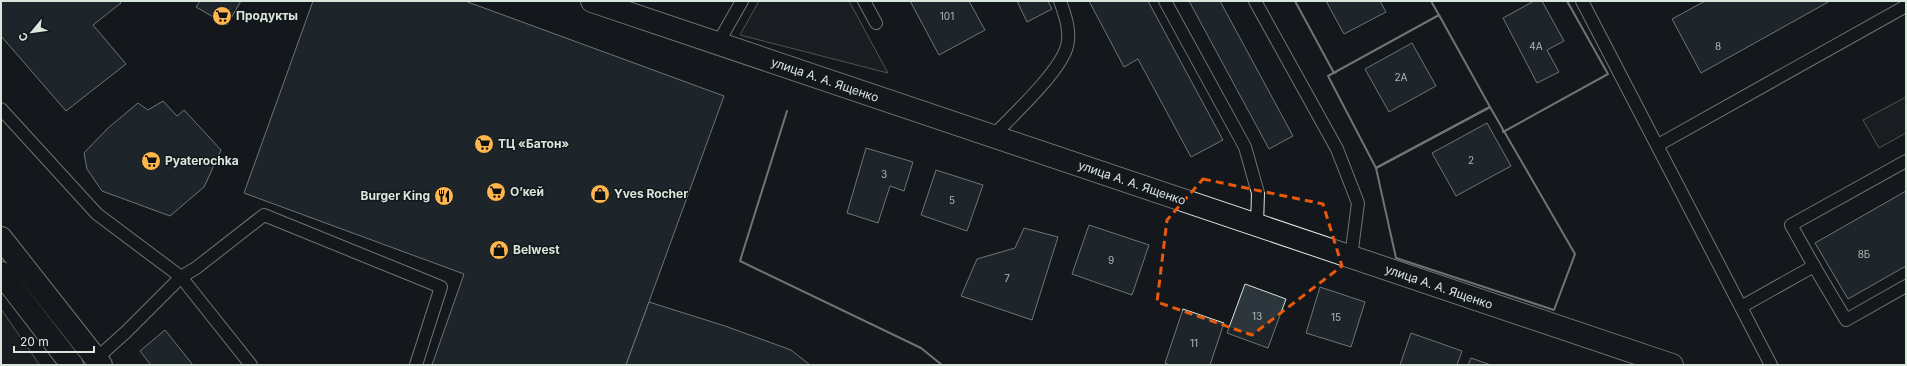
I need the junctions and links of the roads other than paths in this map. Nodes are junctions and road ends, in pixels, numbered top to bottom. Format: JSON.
{"nodes":[{"id":1,"x":592,"y":1,"type":"edge"},
{"id":2,"x":742,"y":1,"type":"edge"},
{"id":3,"x":864,"y":1,"type":"edge"},
{"id":4,"x":1060,"y":1,"type":"edge"},
{"id":5,"x":1165,"y":1,"type":"edge"},
{"id":6,"x":1255,"y":1,"type":"edge"},
{"id":7,"x":1582,"y":1,"type":"edge"},
{"id":8,"x":1906,"y":6,"type":"edge"},
{"id":9,"x":876,"y":24,"type":"dead end"},
{"id":10,"x":718,"y":43,"type":"junction"},
{"id":11,"x":1,"y":109,"type":"edge"},
{"id":12,"x":993,"y":136,"type":"junction"},
{"id":13,"x":1658,"y":145,"type":"junction"},
{"id":14,"x":1906,"y":161,"type":"edge"},
{"id":15,"x":1257,"y":225,"type":"junction"},
{"id":16,"x":1,"y":238,"type":"edge"},
{"id":17,"x":1351,"y":257,"type":"junction"},
{"id":18,"x":1814,"y":266,"type":"junction"},
{"id":19,"x":1,"y":273,"type":"edge"},
{"id":20,"x":181,"y":277,"type":"junction"},
{"id":21,"x":1906,"y":286,"type":"edge"},
{"id":22,"x":1741,"y":307,"type":"junction"},
{"id":23,"x":95,"y":363,"type":"edge"},
{"id":24,"x":72,"y":365,"type":"edge"},
{"id":25,"x":252,"y":365,"type":"edge"},
{"id":26,"x":416,"y":365,"type":"edge"},
{"id":27,"x":1672,"y":365,"type":"edge"},
{"id":28,"x":1771,"y":365,"type":"edge"}],
"edges":[{"from":1,"to":10,"type":"street","name":"улица А. А. Ященко"},
{"from":2,"to":10,"type":"lane"},
{"from":3,"to":9,"type":"lane"},
{"from":4,"to":12,"type":"lane"},
{"from":5,"to":15,"type":"lane"},
{"from":6,"to":17,"type":"lane"},
{"from":7,"to":13,"type":"lane"},
{"from":8,"to":13,"type":"lane"},
{"from":10,"to":12,"type":"street","name":"улица А. А. Ященко"},
{"from":11,"to":20,"type":"lane"},
{"from":12,"to":15,"type":"street","name":"улица А. А. Ященко"},
{"from":13,"to":22,"type":"lane"},
{"from":14,"to":18,"type":"lane"},
{"from":15,"to":17,"type":"street","name":"улица А. А. Ященко"},
{"from":16,"to":23,"type":"street"},
{"from":17,"to":27,"type":"street","name":"улица А. А. Ященко"},
{"from":18,"to":21,"type":"lane"},
{"from":18,"to":22,"type":"lane"},
{"from":19,"to":24,"type":"street"},
{"from":20,"to":23,"type":"lane"},
{"from":20,"to":25,"type":"lane"},
{"from":20,"to":26,"type":"lane"},
{"from":22,"to":28,"type":"lane"}]}
